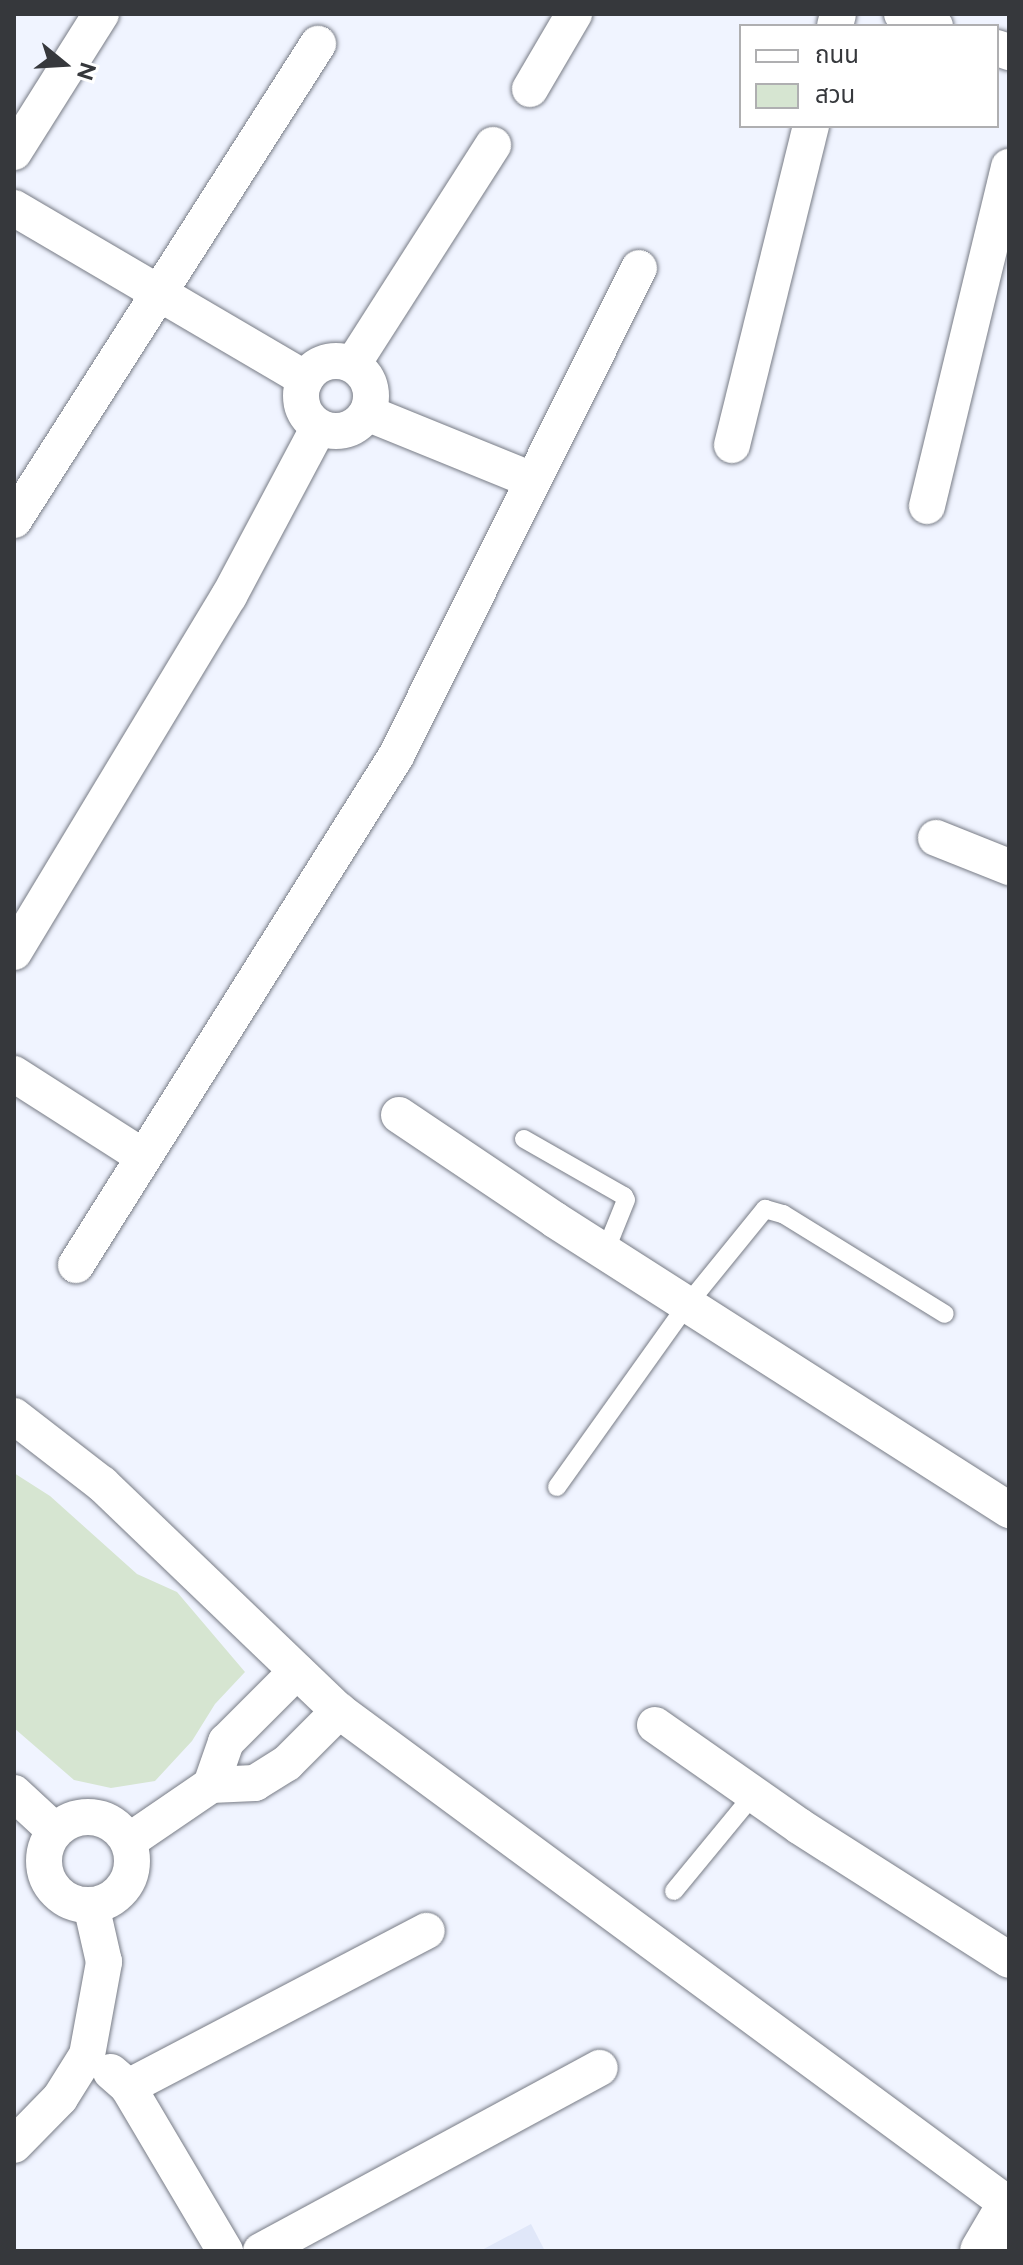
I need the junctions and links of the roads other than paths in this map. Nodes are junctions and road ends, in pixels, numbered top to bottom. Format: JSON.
{"nodes":[{"id":1,"x":101,"y":14,"type":"edge"},
{"id":2,"x":574,"y":14,"type":"edge"},
{"id":3,"x":902,"y":14,"type":"edge"},
{"id":4,"x":930,"y":24,"type":"edge"},
{"id":5,"x":318,"y":44,"type":"dead end"},
{"id":6,"x":530,"y":89,"type":"dead end"},
{"id":7,"x":811,"y":128,"type":"edge"},
{"id":8,"x":493,"y":145,"type":"dead end"},
{"id":9,"x":14,"y":152,"type":"edge"},
{"id":10,"x":1009,"y":167,"type":"edge"},
{"id":11,"x":14,"y":208,"type":"edge"},
{"id":12,"x":639,"y":268,"type":"dead end"},
{"id":13,"x":158,"y":292,"type":"junction"},
{"id":14,"x":353,"y":364,"type":"junction"},
{"id":15,"x":305,"y":379,"type":"junction"},
{"id":16,"x":367,"y":413,"type":"junction"},
{"id":17,"x":319,"y":427,"type":"junction"},
{"id":18,"x":732,"y":445,"type":"dead end"},
{"id":19,"x":532,"y":480,"type":"junction"},
{"id":20,"x":927,"y":506,"type":"dead end"},
{"id":21,"x":14,"y":520,"type":"edge"},
{"id":22,"x":936,"y":838,"type":"dead end"},
{"id":23,"x":1009,"y":867,"type":"edge"},
{"id":24,"x":14,"y":952,"type":"edge"},
{"id":25,"x":14,"y":1074,"type":"edge"},
{"id":26,"x":399,"y":1115,"type":"dead end"},
{"id":27,"x":524,"y":1139,"type":"dead end"},
{"id":28,"x":142,"y":1156,"type":"junction"},
{"id":29,"x":605,"y":1252,"type":"junction"},
{"id":30,"x":76,"y":1265,"type":"dead end"},
{"id":31,"x":687,"y":1305,"type":"junction"},
{"id":32,"x":945,"y":1314,"type":"dead end"},
{"id":33,"x":14,"y":1416,"type":"edge"},
{"id":34,"x":557,"y":1487,"type":"dead end"},
{"id":35,"x":1009,"y":1510,"type":"edge"},
{"id":36,"x":297,"y":1671,"type":"junction"},
{"id":37,"x":339,"y":1711,"type":"junction"},
{"id":38,"x":655,"y":1725,"type":"dead end"},
{"id":39,"x":211,"y":1785,"type":"junction"},
{"id":40,"x":14,"y":1793,"type":"edge"},
{"id":41,"x":754,"y":1794,"type":"junction"},
{"id":42,"x":55,"y":1831,"type":"junction"},
{"id":43,"x":129,"y":1841,"type":"junction"},
{"id":44,"x":674,"y":1891,"type":"dead end"},
{"id":45,"x":91,"y":1905,"type":"junction"},
{"id":46,"x":427,"y":1931,"type":"dead end"},
{"id":47,"x":1009,"y":1960,"type":"edge"},
{"id":48,"x":87,"y":2055,"type":"junction"},
{"id":49,"x":600,"y":2068,"type":"dead end"},
{"id":50,"x":128,"y":2087,"type":"junction"},
{"id":51,"x":14,"y":2145,"type":"edge"},
{"id":52,"x":1009,"y":2205,"type":"edge"},
{"id":53,"x":225,"y":2251,"type":"edge"},
{"id":54,"x":261,"y":2251,"type":"edge"},
{"id":55,"x":982,"y":2251,"type":"edge"}],
"edges":[{"from":1,"to":9,"type":"street"},
{"from":2,"to":6,"type":"street"},
{"from":3,"to":4,"type":"street"},
{"from":5,"to":13,"type":"street"},
{"from":7,"to":18,"type":"street"},
{"from":8,"to":14,"type":"street"},
{"from":10,"to":20,"type":"street"},
{"from":11,"to":13,"type":"street"},
{"from":12,"to":19,"type":"street"},
{"from":13,"to":15,"type":"street"},
{"from":13,"to":21,"type":"street"},
{"from":14,"to":15,"type":"street"},
{"from":14,"to":16,"type":"street"},
{"from":15,"to":17,"type":"street"},
{"from":16,"to":17,"type":"street"},
{"from":16,"to":19,"type":"street"},
{"from":17,"to":24,"type":"street"},
{"from":19,"to":28,"type":"street"},
{"from":22,"to":23,"type":"street"},
{"from":25,"to":28,"type":"street"},
{"from":26,"to":29,"type":"street"},
{"from":27,"to":29,"type":"lane"},
{"from":28,"to":30,"type":"street"},
{"from":29,"to":31,"type":"street"},
{"from":31,"to":32,"type":"lane"},
{"from":31,"to":34,"type":"lane"},
{"from":31,"to":35,"type":"street"},
{"from":33,"to":36,"type":"street"},
{"from":36,"to":37,"type":"street"},
{"from":36,"to":39,"type":"street"},
{"from":37,"to":39,"type":"street"},
{"from":37,"to":52,"type":"street"},
{"from":38,"to":41,"type":"street"},
{"from":39,"to":43,"type":"street"},
{"from":40,"to":42,"type":"street"},
{"from":41,"to":44,"type":"lane"},
{"from":41,"to":47,"type":"street"},
{"from":42,"to":43,"type":"street"},
{"from":42,"to":45,"type":"street"},
{"from":43,"to":45,"type":"street"},
{"from":45,"to":48,"type":"street"},
{"from":46,"to":50,"type":"street"},
{"from":48,"to":50,"type":"street"},
{"from":48,"to":51,"type":"street"},
{"from":49,"to":54,"type":"street"},
{"from":50,"to":53,"type":"street"},
{"from":52,"to":55,"type":"street"}]}
